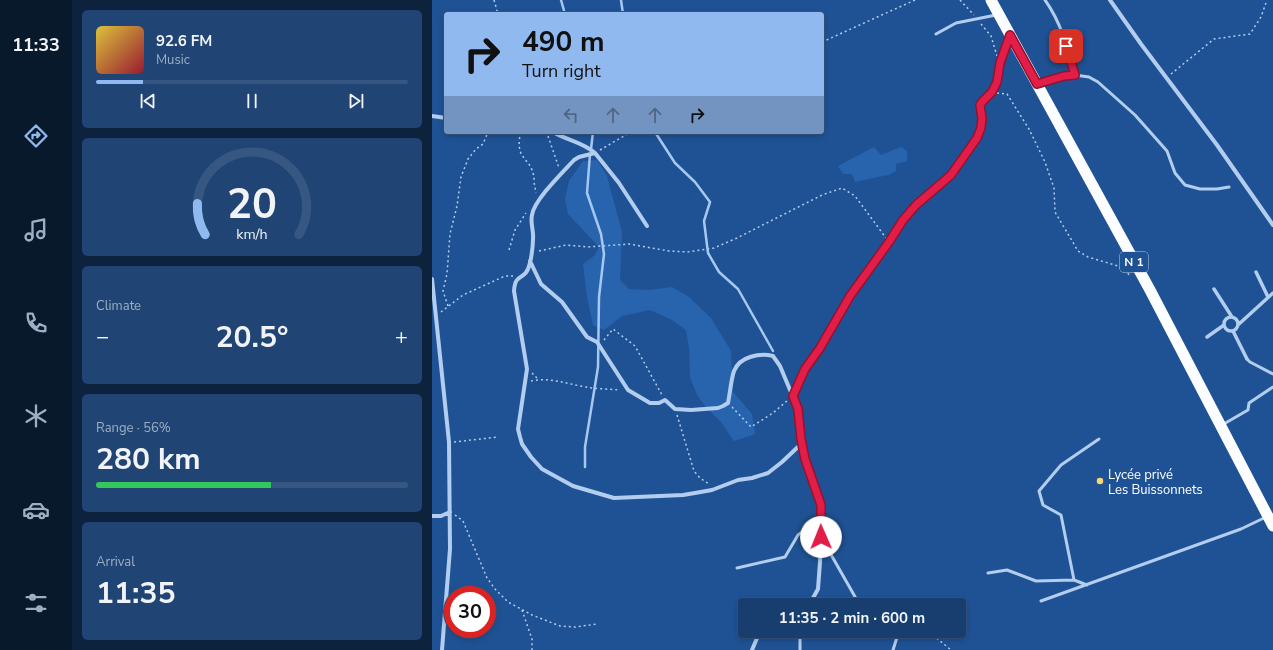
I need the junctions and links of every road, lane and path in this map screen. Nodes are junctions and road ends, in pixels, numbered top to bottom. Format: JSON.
{"nodes":[{"id":1,"x":494,"y":0,"type":"edge"},
{"id":2,"x":915,"y":0,"type":"edge"},
{"id":3,"x":960,"y":0,"type":"edge"},
{"id":4,"x":991,"y":0,"type":"edge"},
{"id":5,"x":1045,"y":0,"type":"edge"},
{"id":6,"x":1110,"y":0,"type":"edge"},
{"id":7,"x":1267,"y":0,"type":"edge"},
{"id":8,"x":497,"y":12,"type":"edge"},
{"id":9,"x":999,"y":14,"type":"junction"},
{"id":10,"x":977,"y":19,"type":"junction"},
{"id":11,"x":936,"y":34,"type":"dead end"},
{"id":12,"x":1010,"y":35,"type":"junction"},
{"id":13,"x":824,"y":41,"type":"edge"},
{"id":14,"x":1000,"y":63,"type":"junction"},
{"id":15,"x":1075,"y":75,"type":"junction"},
{"id":16,"x":1166,"y":78,"type":"junction"},
{"id":17,"x":1037,"y":84,"type":"junction"},
{"id":18,"x":992,"y":92,"type":"junction"},
{"id":19,"x":432,"y":116,"type":"edge"},
{"id":20,"x":444,"y":118,"type":"edge"},
{"id":21,"x":487,"y":134,"type":"edge"},
{"id":22,"x":520,"y":134,"type":"edge"},
{"id":23,"x":548,"y":134,"type":"edge"},
{"id":24,"x":556,"y":134,"type":"edge"},
{"id":25,"x":627,"y":134,"type":"edge"},
{"id":26,"x":595,"y":152,"type":"junction"},
{"id":27,"x":561,"y":174,"type":"junction"},
{"id":28,"x":1230,"y":187,"type":"dead end"},
{"id":29,"x":537,"y":200,"type":"junction"},
{"id":30,"x":1273,"y":225,"type":"edge"},
{"id":31,"x":647,"y":226,"type":"dead end"},
{"id":32,"x":889,"y":242,"type":"junction"},
{"id":33,"x":509,"y":250,"type":"dead end"},
{"id":34,"x":531,"y":253,"type":"junction"},
{"id":35,"x":530,"y":261,"type":"junction"},
{"id":36,"x":1256,"y":272,"type":"dead end"},
{"id":37,"x":523,"y":275,"type":"junction"},
{"id":38,"x":1131,"y":276,"type":"dead end"},
{"id":39,"x":432,"y":279,"type":"edge"},
{"id":40,"x":1214,"y":289,"type":"dead end"},
{"id":41,"x":1273,"y":294,"type":"edge"},
{"id":42,"x":1268,"y":297,"type":"junction"},
{"id":43,"x":448,"y":306,"type":"junction"},
{"id":44,"x":436,"y":316,"type":"junction"},
{"id":45,"x":1232,"y":317,"type":"junction"},
{"id":46,"x":1239,"y":324,"type":"junction"},
{"id":47,"x":1224,"y":325,"type":"junction"},
{"id":48,"x":1233,"y":332,"type":"junction"},
{"id":49,"x":1207,"y":338,"type":"dead end"},
{"id":50,"x":600,"y":345,"type":"junction"},
{"id":51,"x":1247,"y":359,"type":"joint"},
{"id":52,"x":528,"y":369,"type":"junction"},
{"id":53,"x":1273,"y":374,"type":"edge"},
{"id":54,"x":539,"y":380,"type":"junction"},
{"id":55,"x":525,"y":383,"type":"junction"},
{"id":56,"x":1273,"y":388,"type":"edge"},
{"id":57,"x":628,"y":390,"type":"junction"},
{"id":58,"x":793,"y":396,"type":"junction"},
{"id":59,"x":665,"y":400,"type":"junction"},
{"id":60,"x":728,"y":403,"type":"junction"},
{"id":61,"x":675,"y":409,"type":"junction"},
{"id":62,"x":1221,"y":426,"type":"junction"},
{"id":63,"x":498,"y":437,"type":"dead end"},
{"id":64,"x":801,"y":439,"type":"junction"},
{"id":65,"x":1099,"y":439,"type":"dead end"},
{"id":66,"x":449,"y":442,"type":"junction"},
{"id":67,"x":722,"y":486,"type":"junction"},
{"id":68,"x":450,"y":512,"type":"junction"},
{"id":69,"x":432,"y":516,"type":"edge"},
{"id":70,"x":821,"y":518,"type":"junction"},
{"id":71,"x":1270,"y":521,"type":"edge"},
{"id":72,"x":821,"y":537,"type":"junction"},
{"id":73,"x":737,"y":568,"type":"dead end"},
{"id":74,"x":988,"y":573,"type":"dead end"},
{"id":75,"x":1074,"y":580,"type":"junction"},
{"id":76,"x":1087,"y":585,"type":"junction"},
{"id":77,"x":813,"y":598,"type":"edge"},
{"id":78,"x":856,"y":598,"type":"edge"},
{"id":79,"x":1041,"y":601,"type":"dead end"},
{"id":80,"x":522,"y":610,"type":"junction"},
{"id":81,"x":597,"y":624,"type":"dead end"},
{"id":82,"x":757,"y":638,"type":"edge"},
{"id":83,"x":800,"y":638,"type":"edge"},
{"id":84,"x":897,"y":638,"type":"edge"},
{"id":85,"x":936,"y":638,"type":"edge"},
{"id":86,"x":442,"y":650,"type":"edge"},
{"id":87,"x":532,"y":650,"type":"edge"},
{"id":88,"x":752,"y":650,"type":"edge"},
{"id":89,"x":800,"y":650,"type":"edge"},
{"id":90,"x":893,"y":650,"type":"edge"},
{"id":91,"x":951,"y":650,"type":"edge"}],
"edges":[{"from":1,"to":8,"type":"path"},
{"from":2,"to":13,"type":"path"},
{"from":3,"to":10,"type":"path"},
{"from":4,"to":9,"type":"highway","number":"N 1"},
{"from":5,"to":15,"type":"lane"},
{"from":6,"to":16,"type":"street"},
{"from":7,"to":16,"type":"path"},
{"from":9,"to":10,"type":"lane"},
{"from":9,"to":12,"type":"highway","number":"N 1"},
{"from":10,"to":11,"type":"lane"},
{"from":10,"to":14,"type":"path"},
{"from":12,"to":14,"type":"lane"},
{"from":12,"to":17,"type":"highway","number":"N 1"},
{"from":14,"to":18,"type":"lane"},
{"from":15,"to":17,"type":"lane"},
{"from":15,"to":28,"type":"lane"},
{"from":16,"to":30,"type":"street"},
{"from":17,"to":62,"type":"highway","number":"N 1"},
{"from":18,"to":32,"type":"lane"},
{"from":18,"to":38,"type":"path"},
{"from":19,"to":20,"type":"street"},
{"from":21,"to":43,"type":"path"},
{"from":22,"to":29,"type":"path"},
{"from":23,"to":27,"type":"path"},
{"from":24,"to":26,"type":"street"},
{"from":25,"to":26,"type":"path"},
{"from":26,"to":27,"type":"street"},
{"from":26,"to":31,"type":"street"},
{"from":27,"to":29,"type":"street"},
{"from":29,"to":33,"type":"path"},
{"from":29,"to":34,"type":"street"},
{"from":32,"to":34,"type":"path"},
{"from":32,"to":58,"type":"lane"},
{"from":34,"to":35,"type":"street"},
{"from":35,"to":37,"type":"street"},
{"from":35,"to":50,"type":"street"},
{"from":36,"to":42,"type":"street"},
{"from":37,"to":43,"type":"path"},
{"from":37,"to":52,"type":"street"},
{"from":39,"to":44,"type":"street"},
{"from":40,"to":45,"type":"street"},
{"from":41,"to":42,"type":"street"},
{"from":42,"to":46,"type":"street"},
{"from":43,"to":44,"type":"path"},
{"from":44,"to":66,"type":"street"},
{"from":45,"to":46,"type":"street"},
{"from":45,"to":47,"type":"street"},
{"from":46,"to":48,"type":"street"},
{"from":47,"to":48,"type":"street"},
{"from":47,"to":49,"type":"street"},
{"from":48,"to":51,"type":"street"},
{"from":50,"to":57,"type":"street"},
{"from":50,"to":59,"type":"path"},
{"from":51,"to":53,"type":"lane"},
{"from":52,"to":54,"type":"path"},
{"from":52,"to":55,"type":"street"},
{"from":54,"to":55,"type":"path"},
{"from":54,"to":57,"type":"path"},
{"from":55,"to":67,"type":"street"},
{"from":56,"to":62,"type":"lane"},
{"from":57,"to":59,"type":"street"},
{"from":58,"to":60,"type":"path"},
{"from":58,"to":60,"type":"street"},
{"from":58,"to":64,"type":"street"},
{"from":59,"to":61,"type":"street"},
{"from":60,"to":61,"type":"street"},
{"from":61,"to":67,"type":"path"},
{"from":62,"to":71,"type":"highway","number":"N 1"},
{"from":63,"to":66,"type":"path"},
{"from":64,"to":67,"type":"street"},
{"from":64,"to":70,"type":"street"},
{"from":65,"to":75,"type":"lane"},
{"from":66,"to":68,"type":"street"},
{"from":68,"to":69,"type":"street"},
{"from":68,"to":80,"type":"path"},
{"from":68,"to":86,"type":"street"},
{"from":70,"to":72,"type":"street"},
{"from":70,"to":73,"type":"lane"},
{"from":71,"to":76,"type":"lane"},
{"from":72,"to":77,"type":"street"},
{"from":72,"to":78,"type":"lane"},
{"from":74,"to":75,"type":"lane"},
{"from":75,"to":76,"type":"lane"},
{"from":76,"to":79,"type":"lane"},
{"from":80,"to":81,"type":"path"},
{"from":80,"to":87,"type":"path"},
{"from":82,"to":88,"type":"street"},
{"from":83,"to":89,"type":"lane"},
{"from":84,"to":90,"type":"lane"},
{"from":85,"to":91,"type":"path"}]}
